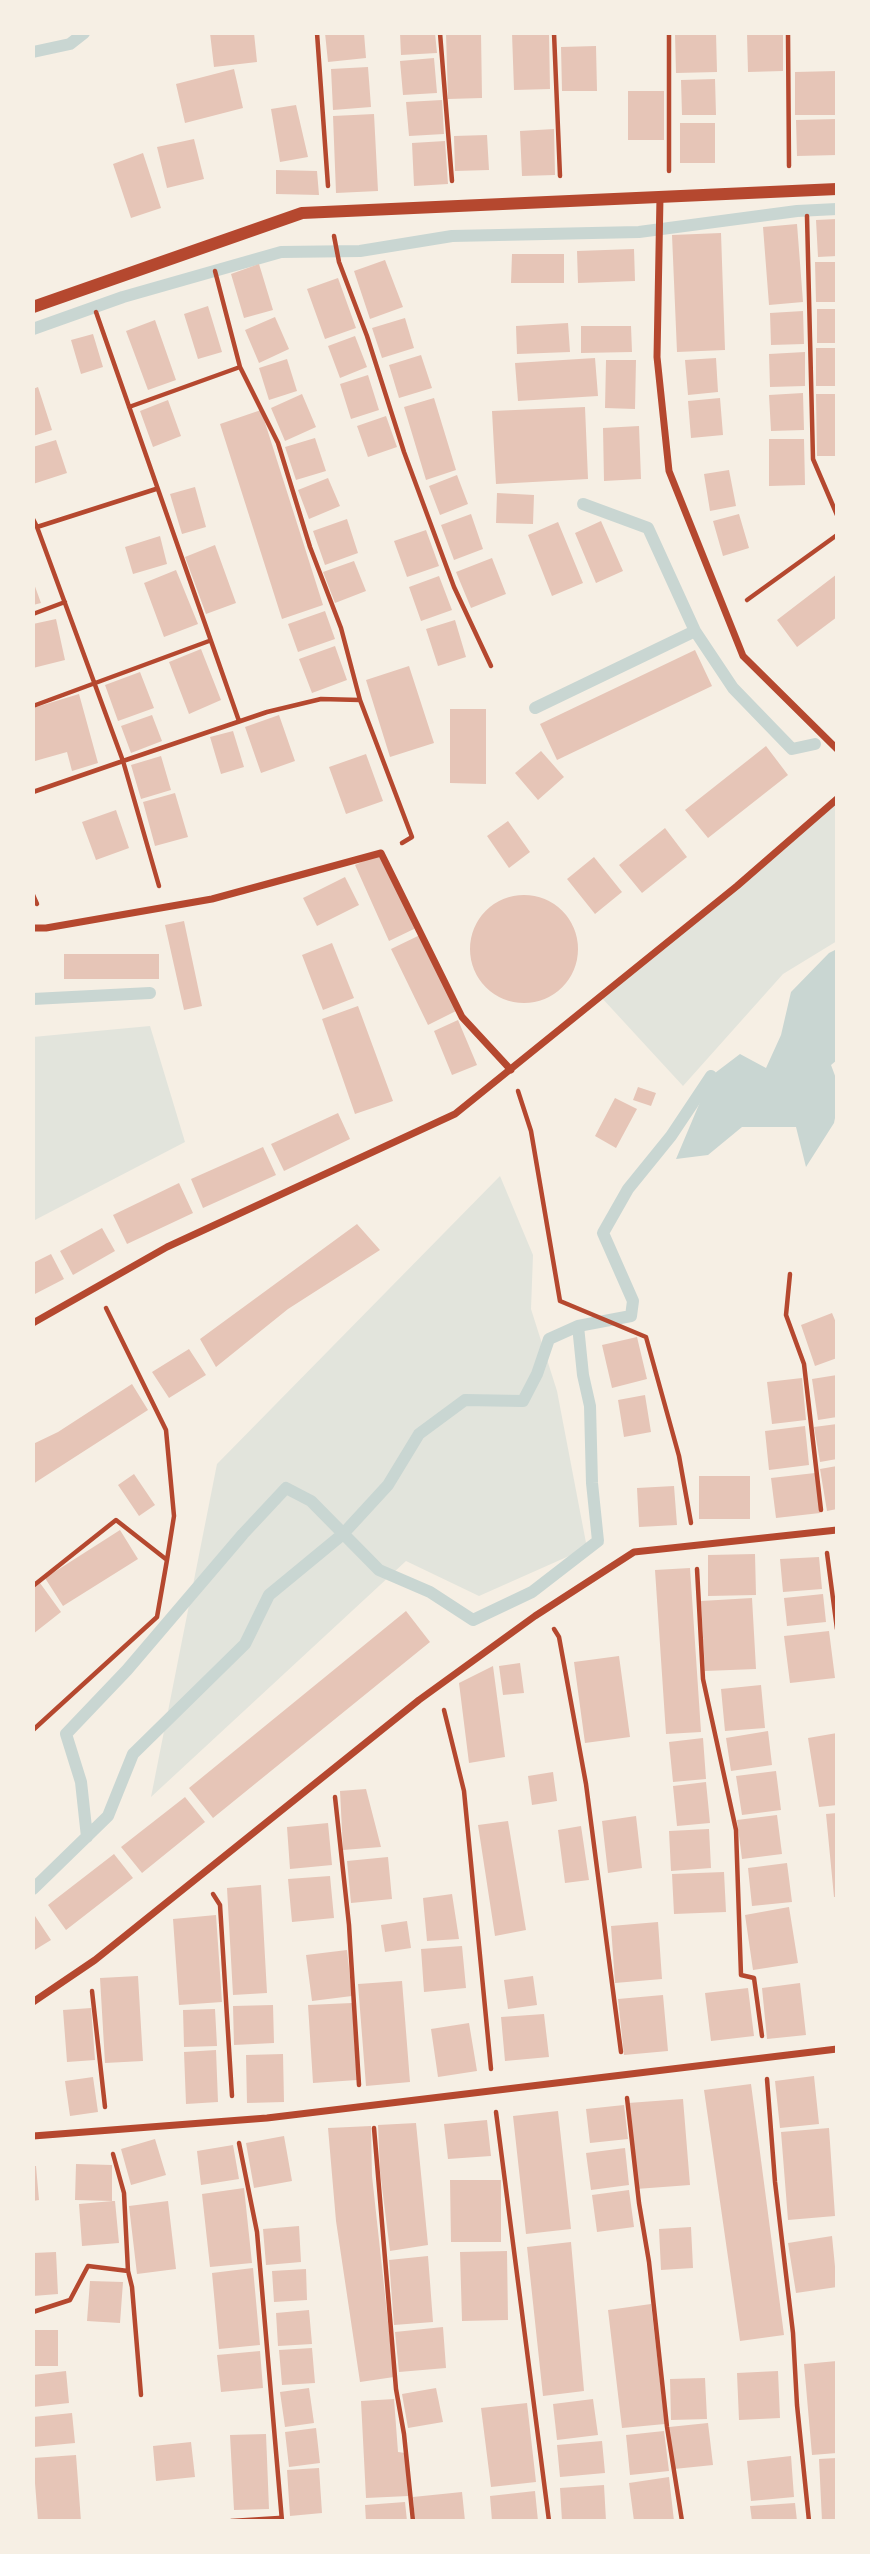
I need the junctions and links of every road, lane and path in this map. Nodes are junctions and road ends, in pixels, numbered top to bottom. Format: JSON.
{"nodes":[{"id":1,"x":317,"y":33,"type":"edge"},
{"id":2,"x":440,"y":33,"type":"edge"},
{"id":3,"x":554,"y":33,"type":"edge"},
{"id":4,"x":669,"y":33,"type":"edge"},
{"id":5,"x":789,"y":33,"type":"edge"},
{"id":6,"x":837,"y":189,"type":"edge"},
{"id":7,"x":806,"y":190,"type":"junction"},
{"id":8,"x":789,"y":191,"type":"junction"},
{"id":9,"x":665,"y":197,"type":"junction"},
{"id":10,"x":561,"y":201,"type":"junction"},
{"id":11,"x":454,"y":206,"type":"junction"},
{"id":12,"x":331,"y":212,"type":"junction"},
{"id":13,"x":209,"y":246,"type":"junction"},
{"id":14,"x":88,"y":288,"type":"junction"},
{"id":15,"x":33,"y":307,"type":"edge"},
{"id":16,"x":240,"y":367,"type":"junction"},
{"id":17,"x":129,"y":407,"type":"junction"},
{"id":18,"x":156,"y":488,"type":"junction"},
{"id":19,"x":837,"y":515,"type":"edge"},
{"id":20,"x":33,"y":519,"type":"edge"},
{"id":21,"x":35,"y":528,"type":"edge"},
{"id":22,"x":837,"y":535,"type":"edge"},
{"id":23,"x":65,"y":602,"type":"junction"},
{"id":24,"x":33,"y":614,"type":"edge"},
{"id":25,"x":726,"y":615,"type":"junction"},
{"id":26,"x":209,"y":641,"type":"junction"},
{"id":27,"x":491,"y":666,"type":"dead end"},
{"id":28,"x":94,"y":683,"type":"junction"},
{"id":29,"x":360,"y":700,"type":"junction"},
{"id":30,"x":33,"y":706,"type":"edge"},
{"id":31,"x":239,"y":721,"type":"junction"},
{"id":32,"x":837,"y":749,"type":"edge"},
{"id":33,"x":123,"y":761,"type":"junction"},
{"id":34,"x":33,"y":792,"type":"edge"},
{"id":35,"x":837,"y":799,"type":"edge"},
{"id":36,"x":381,"y":853,"type":"junction"},
{"id":37,"x":165,"y":907,"type":"junction"},
{"id":38,"x":33,"y":928,"type":"edge"},
{"id":39,"x":511,"y":1070,"type":"junction"},
{"id":40,"x":790,"y":1274,"type":"dead end"},
{"id":41,"x":96,"y":1288,"type":"junction"},
{"id":42,"x":33,"y":1323,"type":"edge"},
{"id":43,"x":837,"y":1530,"type":"edge"},
{"id":44,"x":824,"y":1531,"type":"junction"},
{"id":45,"x":695,"y":1546,"type":"junction"},
{"id":46,"x":167,"y":1560,"type":"junction"},
{"id":47,"x":33,"y":1586,"type":"edge"},
{"id":48,"x":543,"y":1611,"type":"junction"},
{"id":49,"x":837,"y":1629,"type":"edge"},
{"id":50,"x":438,"y":1686,"type":"junction"},
{"id":51,"x":33,"y":1730,"type":"edge"},
{"id":52,"x":326,"y":1774,"type":"junction"},
{"id":53,"x":200,"y":1874,"type":"junction"},
{"id":54,"x":89,"y":1964,"type":"junction"},
{"id":55,"x":33,"y":2002,"type":"edge"},
{"id":56,"x":837,"y":2049,"type":"edge"},
{"id":57,"x":765,"y":2058,"type":"junction"},
{"id":58,"x":624,"y":2075,"type":"junction"},
{"id":59,"x":493,"y":2091,"type":"junction"},
{"id":60,"x":372,"y":2105,"type":"junction"},
{"id":61,"x":361,"y":2106,"type":"junction"},
{"id":62,"x":234,"y":2120,"type":"junction"},
{"id":63,"x":107,"y":2130,"type":"junction"},
{"id":64,"x":33,"y":2136,"type":"edge"},
{"id":65,"x":128,"y":2271,"type":"junction"},
{"id":66,"x":33,"y":2312,"type":"edge"},
{"id":67,"x":141,"y":2395,"type":"dead end"},
{"id":68,"x":281,"y":2519,"type":"edge"},
{"id":69,"x":231,"y":2521,"type":"edge"},
{"id":70,"x":413,"y":2521,"type":"edge"},
{"id":71,"x":549,"y":2521,"type":"edge"},
{"id":72,"x":682,"y":2521,"type":"edge"},
{"id":73,"x":809,"y":2521,"type":"edge"}],
"edges":[{"from":1,"to":12,"type":"path"},
{"from":2,"to":11,"type":"path"},
{"from":3,"to":10,"type":"path"},
{"from":4,"to":9,"type":"path"},
{"from":5,"to":8,"type":"path"},
{"from":6,"to":7,"type":"street"},
{"from":7,"to":8,"type":"street"},
{"from":7,"to":19,"type":"path"},
{"from":8,"to":9,"type":"street"},
{"from":9,"to":10,"type":"street"},
{"from":9,"to":25,"type":"street"},
{"from":10,"to":11,"type":"street"},
{"from":11,"to":12,"type":"street"},
{"from":12,"to":13,"type":"street"},
{"from":12,"to":27,"type":"path"},
{"from":13,"to":14,"type":"street"},
{"from":13,"to":16,"type":"path"},
{"from":14,"to":15,"type":"street"},
{"from":14,"to":17,"type":"path"},
{"from":16,"to":17,"type":"path"},
{"from":16,"to":29,"type":"path"},
{"from":17,"to":18,"type":"path"},
{"from":18,"to":21,"type":"path"},
{"from":18,"to":26,"type":"path"},
{"from":20,"to":21,"type":"path"},
{"from":21,"to":23,"type":"path"},
{"from":22,"to":25,"type":"path"},
{"from":23,"to":24,"type":"path"},
{"from":23,"to":28,"type":"path"},
{"from":25,"to":32,"type":"street"},
{"from":26,"to":28,"type":"path"},
{"from":26,"to":31,"type":"path"},
{"from":28,"to":30,"type":"path"},
{"from":28,"to":33,"type":"path"},
{"from":29,"to":31,"type":"path"},
{"from":29,"to":36,"type":"path"},
{"from":31,"to":33,"type":"path"},
{"from":33,"to":34,"type":"path"},
{"from":33,"to":37,"type":"path"},
{"from":35,"to":39,"type":"street"},
{"from":36,"to":37,"type":"street"},
{"from":36,"to":39,"type":"street"},
{"from":37,"to":38,"type":"street"},
{"from":39,"to":41,"type":"street"},
{"from":39,"to":45,"type":"path"},
{"from":40,"to":44,"type":"path"},
{"from":41,"to":42,"type":"street"},
{"from":41,"to":46,"type":"path"},
{"from":43,"to":44,"type":"street"},
{"from":44,"to":45,"type":"street"},
{"from":44,"to":49,"type":"path"},
{"from":45,"to":48,"type":"street"},
{"from":45,"to":57,"type":"path"},
{"from":46,"to":47,"type":"path"},
{"from":46,"to":51,"type":"path"},
{"from":48,"to":50,"type":"street"},
{"from":48,"to":58,"type":"path"},
{"from":50,"to":52,"type":"street"},
{"from":50,"to":59,"type":"path"},
{"from":52,"to":53,"type":"street"},
{"from":52,"to":61,"type":"path"},
{"from":53,"to":54,"type":"street"},
{"from":53,"to":62,"type":"path"},
{"from":54,"to":55,"type":"street"},
{"from":54,"to":63,"type":"path"},
{"from":56,"to":57,"type":"street"},
{"from":57,"to":58,"type":"street"},
{"from":57,"to":73,"type":"path"},
{"from":58,"to":59,"type":"street"},
{"from":58,"to":72,"type":"path"},
{"from":59,"to":60,"type":"street"},
{"from":59,"to":71,"type":"path"},
{"from":60,"to":61,"type":"street"},
{"from":60,"to":70,"type":"path"},
{"from":61,"to":62,"type":"street"},
{"from":62,"to":63,"type":"street"},
{"from":62,"to":68,"type":"path"},
{"from":63,"to":64,"type":"street"},
{"from":63,"to":65,"type":"path"},
{"from":65,"to":66,"type":"path"},
{"from":65,"to":67,"type":"path"},
{"from":68,"to":69,"type":"path"}]}
